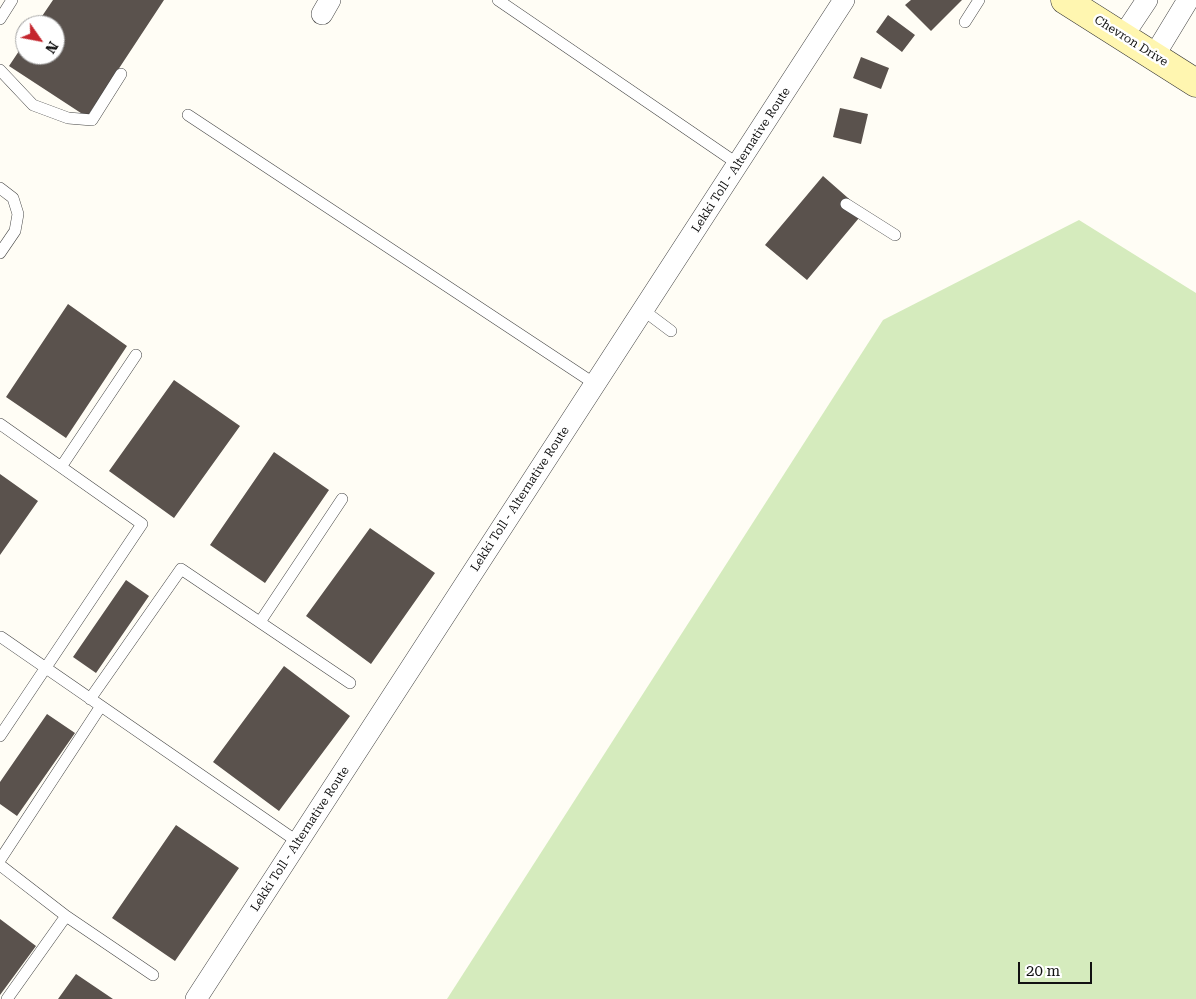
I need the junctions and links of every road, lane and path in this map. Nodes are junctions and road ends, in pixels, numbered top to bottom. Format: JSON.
{"nodes":[{"id":1,"x":12,"y":0,"type":"edge"},
{"id":2,"x":498,"y":0,"type":"edge"},
{"id":3,"x":844,"y":0,"type":"edge"},
{"id":4,"x":980,"y":0,"type":"edge"},
{"id":5,"x":1065,"y":0,"type":"edge"},
{"id":6,"x":1147,"y":0,"type":"edge"},
{"id":7,"x":1188,"y":0,"type":"edge"},
{"id":8,"x":0,"y":19,"type":"edge"},
{"id":9,"x":965,"y":22,"type":"dead end"},
{"id":10,"x":1123,"y":36,"type":"junction"},
{"id":11,"x":1154,"y":56,"type":"junction"},
{"id":12,"x":0,"y":70,"type":"edge"},
{"id":13,"x":120,"y":74,"type":"dead end"},
{"id":14,"x":1196,"y":83,"type":"edge"},
{"id":15,"x":188,"y":115,"type":"dead end"},
{"id":16,"x":738,"y":164,"type":"junction"},
{"id":17,"x":0,"y":188,"type":"edge"},
{"id":18,"x":846,"y":204,"type":"dead end"},
{"id":19,"x":896,"y":235,"type":"dead end"},
{"id":20,"x":0,"y":253,"type":"edge"},
{"id":21,"x":643,"y":310,"type":"junction"},
{"id":22,"x":671,"y":331,"type":"dead end"},
{"id":23,"x":136,"y":355,"type":"dead end"},
{"id":24,"x":595,"y":384,"type":"junction"},
{"id":25,"x":0,"y":424,"type":"edge"},
{"id":26,"x":60,"y":467,"type":"junction"},
{"id":27,"x":342,"y":499,"type":"dead end"},
{"id":28,"x":260,"y":622,"type":"junction"},
{"id":29,"x":1,"y":637,"type":"edge"},
{"id":30,"x":47,"y":668,"type":"junction"},
{"id":31,"x":350,"y":682,"type":"dead end"},
{"id":32,"x":90,"y":699,"type":"junction"},
{"id":33,"x":101,"y":706,"type":"junction"},
{"id":34,"x":0,"y":736,"type":"edge"},
{"id":35,"x":298,"y":842,"type":"junction"},
{"id":36,"x":0,"y":860,"type":"edge"},
{"id":37,"x":0,"y":865,"type":"edge"},
{"id":38,"x":66,"y":916,"type":"junction"},
{"id":39,"x":152,"y":975,"type":"dead end"},
{"id":40,"x":8,"y":999,"type":"edge"},
{"id":41,"x":196,"y":999,"type":"edge"}],
"edges":[{"from":1,"to":8,"type":"lane"},
{"from":2,"to":16,"type":"lane"},
{"from":3,"to":16,"type":"street","name":"Lekki Toll - Alternative Route"},
{"from":4,"to":9,"type":"lane"},
{"from":5,"to":10,"type":"main road","name":"Chevron Drive"},
{"from":6,"to":10,"type":"street"},
{"from":7,"to":11,"type":"street"},
{"from":10,"to":11,"type":"main road","name":"Chevron Drive"},
{"from":11,"to":14,"type":"main road","name":"Chevron Drive"},
{"from":12,"to":13,"type":"lane"},
{"from":15,"to":24,"type":"lane"},
{"from":16,"to":21,"type":"street","name":"Lekki Toll - Alternative Route"},
{"from":17,"to":20,"type":"lane"},
{"from":18,"to":19,"type":"lane"},
{"from":21,"to":22,"type":"lane"},
{"from":21,"to":24,"type":"street","name":"Lekki Toll - Alternative Route"},
{"from":23,"to":26,"type":"lane"},
{"from":24,"to":35,"type":"street","name":"Lekki Toll - Alternative Route"},
{"from":25,"to":26,"type":"lane"},
{"from":26,"to":30,"type":"lane"},
{"from":27,"to":28,"type":"lane"},
{"from":28,"to":31,"type":"lane"},
{"from":28,"to":32,"type":"lane"},
{"from":29,"to":30,"type":"lane"},
{"from":30,"to":32,"type":"lane"},
{"from":30,"to":34,"type":"lane"},
{"from":32,"to":33,"type":"lane"},
{"from":33,"to":35,"type":"lane"},
{"from":33,"to":36,"type":"lane"},
{"from":35,"to":41,"type":"street","name":"Lekki Toll - Alternative Route"},
{"from":37,"to":38,"type":"lane"},
{"from":38,"to":39,"type":"lane"},
{"from":38,"to":40,"type":"lane"}]}
